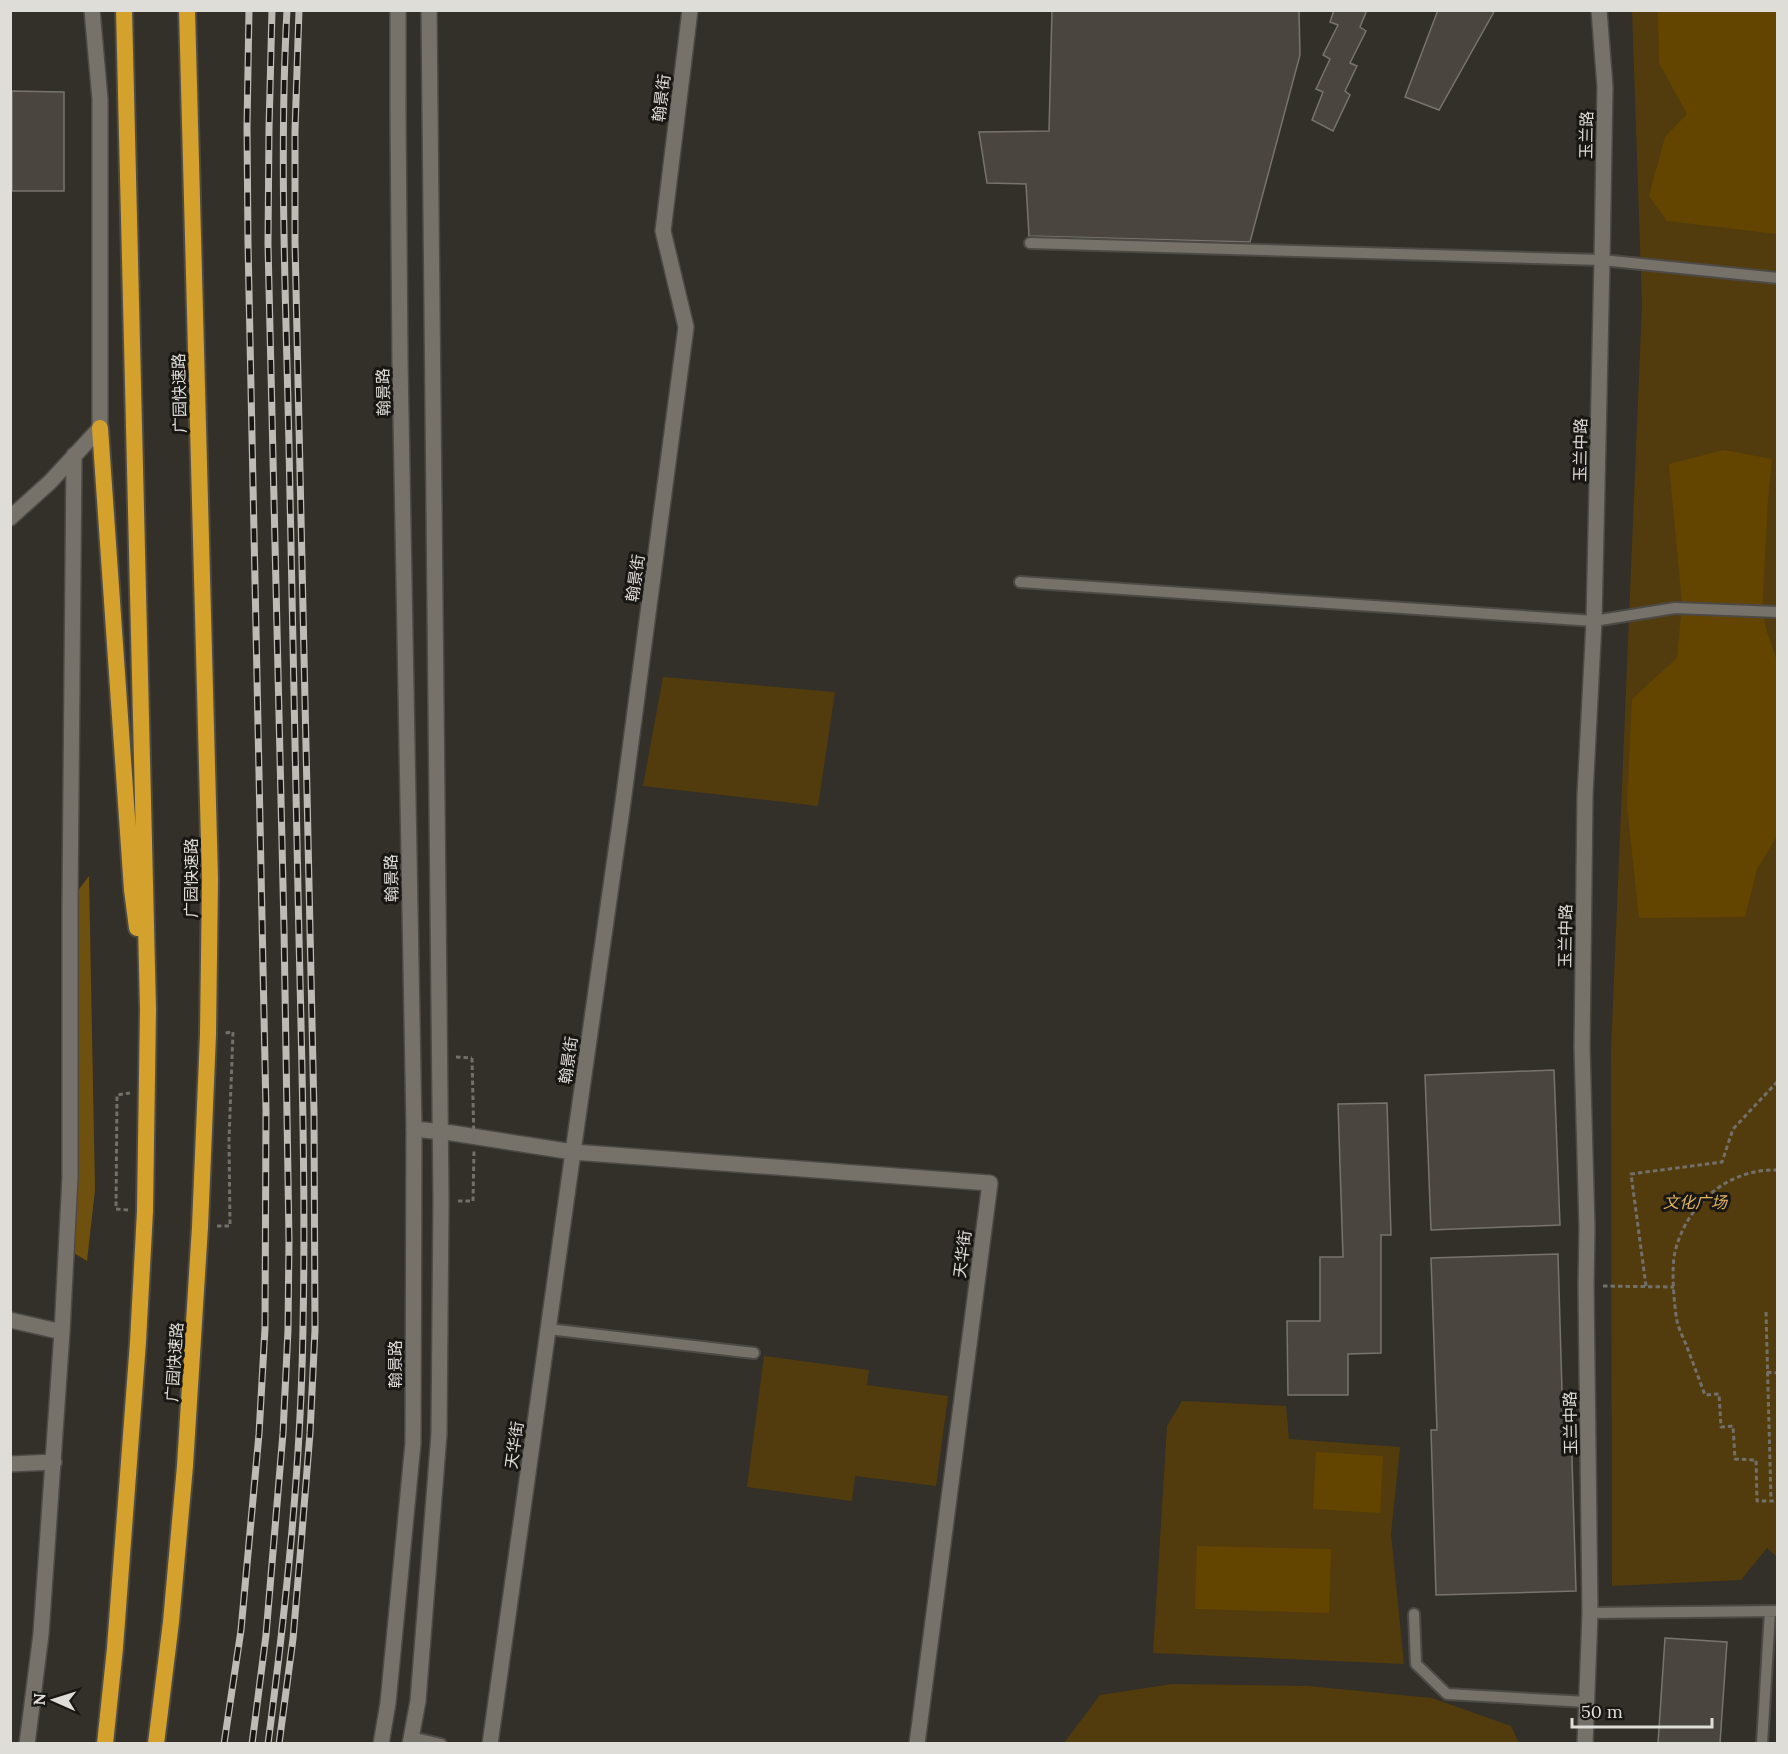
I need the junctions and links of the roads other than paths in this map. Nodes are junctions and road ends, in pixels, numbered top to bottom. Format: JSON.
{"nodes":[{"id":1,"x":92,"y":10,"type":"edge"},
{"id":2,"x":124,"y":10,"type":"edge"},
{"id":3,"x":187,"y":10,"type":"edge"},
{"id":4,"x":398,"y":10,"type":"edge"},
{"id":5,"x":429,"y":10,"type":"edge"},
{"id":6,"x":690,"y":10,"type":"edge"},
{"id":7,"x":1599,"y":10,"type":"edge"},
{"id":8,"x":1030,"y":243,"type":"dead end"},
{"id":9,"x":1602,"y":260,"type":"junction"},
{"id":10,"x":1778,"y":278,"type":"edge"},
{"id":11,"x":100,"y":428,"type":"junction"},
{"id":12,"x":74,"y":456,"type":"junction"},
{"id":13,"x":10,"y":518,"type":"edge"},
{"id":14,"x":1020,"y":582,"type":"dead end"},
{"id":15,"x":1778,"y":612,"type":"edge"},
{"id":16,"x":1594,"y":621,"type":"junction"},
{"id":17,"x":148,"y":1009,"type":"junction"},
{"id":18,"x":414,"y":1129,"type":"junction"},
{"id":19,"x":439,"y":1131,"type":"junction"},
{"id":20,"x":573,"y":1152,"type":"junction"},
{"id":21,"x":10,"y":1320,"type":"edge"},
{"id":22,"x":548,"y":1329,"type":"junction"},
{"id":23,"x":62,"y":1332,"type":"junction"},
{"id":24,"x":754,"y":1353,"type":"dead end"},
{"id":25,"x":54,"y":1462,"type":"junction"},
{"id":26,"x":10,"y":1464,"type":"edge"},
{"id":27,"x":1774,"y":1611,"type":"edge"},
{"id":28,"x":1590,"y":1613,"type":"junction"},
{"id":29,"x":1414,"y":1614,"type":"dead end"},
{"id":30,"x":1587,"y":1702,"type":"junction"},
{"id":31,"x":411,"y":1740,"type":"edge"},
{"id":32,"x":27,"y":1743,"type":"edge"},
{"id":33,"x":105,"y":1743,"type":"edge"},
{"id":34,"x":156,"y":1743,"type":"edge"},
{"id":35,"x":381,"y":1743,"type":"edge"},
{"id":36,"x":441,"y":1743,"type":"edge"},
{"id":37,"x":490,"y":1743,"type":"edge"},
{"id":38,"x":917,"y":1743,"type":"edge"},
{"id":39,"x":1585,"y":1743,"type":"edge"},
{"id":40,"x":1762,"y":1743,"type":"edge"}],
"edges":[{"from":1,"to":11,"type":"street"},
{"from":2,"to":17,"type":"highway"},
{"from":3,"to":34,"type":"highway","name":"广园快速路"},
{"from":4,"to":18,"type":"street","name":"翰景路"},
{"from":5,"to":19,"type":"street"},
{"from":6,"to":20,"type":"street","name":"翰景街"},
{"from":7,"to":9,"type":"street","name":"玉兰路"},
{"from":8,"to":9,"type":"lane"},
{"from":9,"to":10,"type":"lane"},
{"from":9,"to":16,"type":"street","name":"玉兰中路"},
{"from":11,"to":12,"type":"street"},
{"from":11,"to":17,"type":"highway"},
{"from":12,"to":13,"type":"street"},
{"from":12,"to":23,"type":"street"},
{"from":14,"to":16,"type":"lane"},
{"from":15,"to":16,"type":"lane"},
{"from":16,"to":28,"type":"street","name":"玉兰中路"},
{"from":17,"to":33,"type":"highway"},
{"from":18,"to":19,"type":"street","name":"天华街"},
{"from":18,"to":35,"type":"street","name":"翰景路"},
{"from":19,"to":20,"type":"street","name":"天华街"},
{"from":19,"to":31,"type":"street"},
{"from":20,"to":22,"type":"street","name":"天华街"},
{"from":20,"to":38,"type":"street","name":"天华街"},
{"from":21,"to":23,"type":"street"},
{"from":22,"to":24,"type":"lane"},
{"from":22,"to":37,"type":"street","name":"天华街"},
{"from":23,"to":25,"type":"street"},
{"from":25,"to":26,"type":"street"},
{"from":25,"to":32,"type":"street"},
{"from":27,"to":28,"type":"lane"},
{"from":27,"to":40,"type":"lane"},
{"from":28,"to":30,"type":"street"},
{"from":29,"to":30,"type":"lane"},
{"from":30,"to":39,"type":"street"},
{"from":31,"to":36,"type":"lane"}]}
